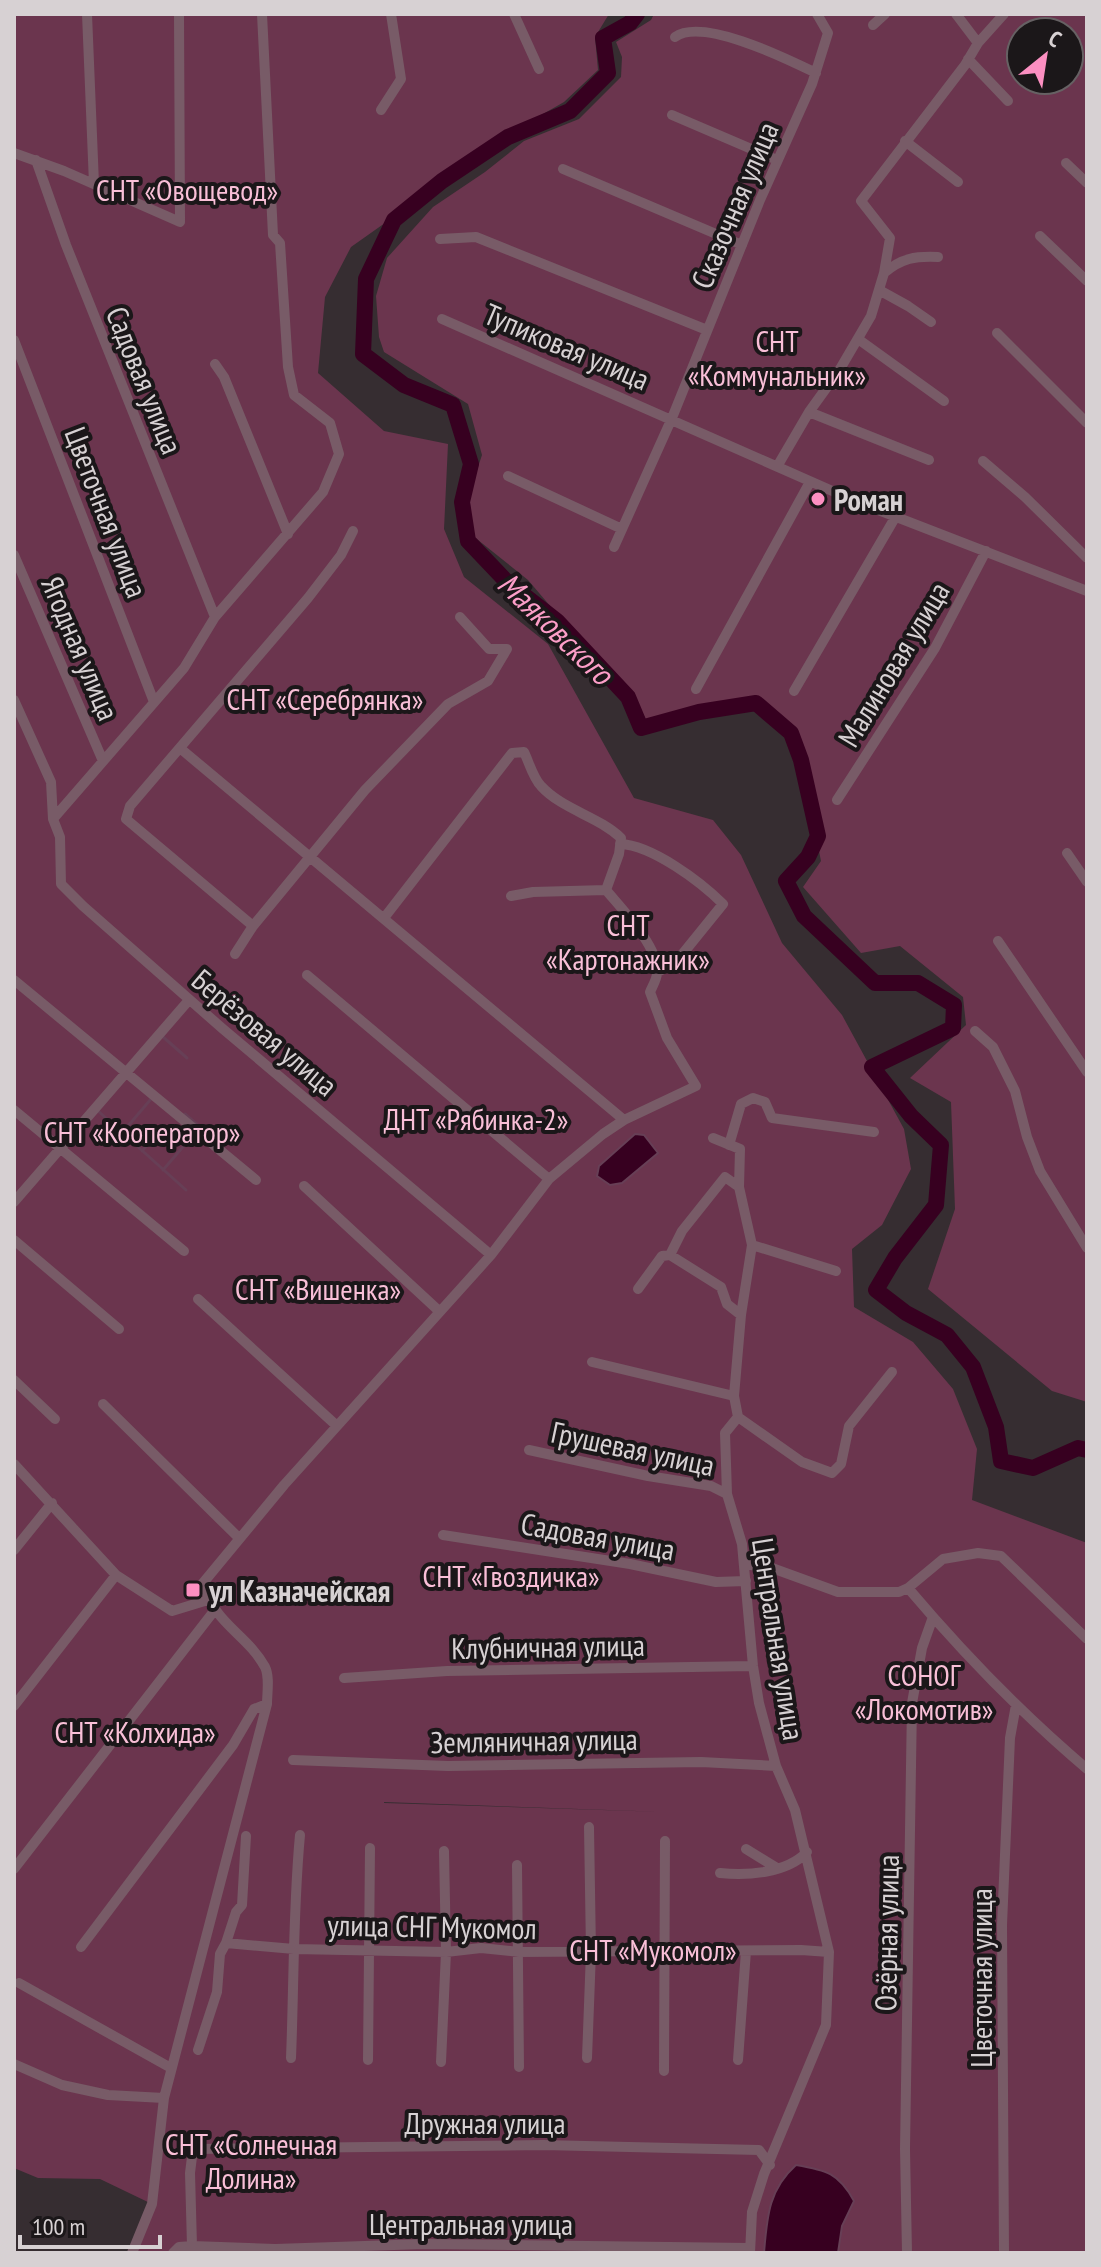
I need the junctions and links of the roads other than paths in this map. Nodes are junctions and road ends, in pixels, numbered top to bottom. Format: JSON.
{"nodes":[{"id":1,"x":87,"y":14,"type":"edge"},
{"id":2,"x":179,"y":14,"type":"edge"},
{"id":3,"x":262,"y":14,"type":"edge"},
{"id":4,"x":391,"y":14,"type":"edge"},
{"id":5,"x":514,"y":14,"type":"edge"},
{"id":6,"x":817,"y":14,"type":"edge"},
{"id":7,"x":885,"y":14,"type":"edge"},
{"id":8,"x":956,"y":14,"type":"edge"},
{"id":9,"x":1004,"y":14,"type":"edge"},
{"id":10,"x":873,"y":25,"type":"dead end"},
{"id":11,"x":675,"y":37,"type":"dead end"},
{"id":12,"x":978,"y":43,"type":"junction"},
{"id":13,"x":968,"y":59,"type":"junction"},
{"id":14,"x":539,"y":69,"type":"dead end"},
{"id":15,"x":816,"y":73,"type":"junction"},
{"id":16,"x":1008,"y":101,"type":"dead end"},
{"id":17,"x":381,"y":110,"type":"dead end"},
{"id":18,"x":672,"y":115,"type":"dead end"},
{"id":19,"x":905,"y":141,"type":"junction"},
{"id":20,"x":14,"y":153,"type":"edge"},
{"id":21,"x":36,"y":160,"type":"junction"},
{"id":22,"x":777,"y":160,"type":"junction"},
{"id":23,"x":1066,"y":163,"type":"dead end"},
{"id":24,"x":563,"y":169,"type":"dead end"},
{"id":25,"x":958,"y":182,"type":"dead end"},
{"id":26,"x":1087,"y":183,"type":"edge"},
{"id":27,"x":94,"y":184,"type":"junction"},
{"id":28,"x":1040,"y":236,"type":"dead end"},
{"id":29,"x":440,"y":239,"type":"dead end"},
{"id":30,"x":742,"y":245,"type":"junction"},
{"id":31,"x":938,"y":257,"type":"dead end"},
{"id":32,"x":884,"y":273,"type":"junction"},
{"id":33,"x":1087,"y":281,"type":"edge"},
{"id":34,"x":879,"y":290,"type":"junction"},
{"id":35,"x":442,"y":319,"type":"dead end"},
{"id":36,"x":931,"y":322,"type":"dead end"},
{"id":37,"x":707,"y":330,"type":"junction"},
{"id":38,"x":997,"y":333,"type":"dead end"},
{"id":39,"x":858,"y":339,"type":"junction"},
{"id":40,"x":14,"y":340,"type":"edge"},
{"id":41,"x":215,"y":364,"type":"dead end"},
{"id":42,"x":944,"y":401,"type":"dead end"},
{"id":43,"x":809,"y":412,"type":"junction"},
{"id":44,"x":672,"y":418,"type":"junction"},
{"id":45,"x":1087,"y":423,"type":"edge"},
{"id":46,"x":929,"y":460,"type":"dead end"},
{"id":47,"x":983,"y":461,"type":"dead end"},
{"id":48,"x":778,"y":465,"type":"junction"},
{"id":49,"x":508,"y":476,"type":"dead end"},
{"id":50,"x":810,"y":482,"type":"junction"},
{"id":51,"x":896,"y":516,"type":"junction"},
{"id":52,"x":622,"y":529,"type":"junction"},
{"id":53,"x":353,"y":531,"type":"dead end"},
{"id":54,"x":288,"y":534,"type":"junction"},
{"id":55,"x":614,"y":547,"type":"dead end"},
{"id":56,"x":986,"y":551,"type":"junction"},
{"id":57,"x":14,"y":555,"type":"edge"},
{"id":58,"x":1087,"y":558,"type":"edge"},
{"id":59,"x":1086,"y":589,"type":"edge"},
{"id":60,"x":215,"y":617,"type":"junction"},
{"id":61,"x":460,"y":617,"type":"dead end"},
{"id":62,"x":696,"y":689,"type":"dead end"},
{"id":63,"x":794,"y":691,"type":"dead end"},
{"id":64,"x":14,"y":700,"type":"edge"},
{"id":65,"x":154,"y":702,"type":"junction"},
{"id":66,"x":181,"y":749,"type":"junction"},
{"id":67,"x":103,"y":761,"type":"junction"},
{"id":68,"x":837,"y":800,"type":"dead end"},
{"id":69,"x":53,"y":819,"type":"junction"},
{"id":70,"x":620,"y":844,"type":"junction"},
{"id":71,"x":1067,"y":853,"type":"dead end"},
{"id":72,"x":309,"y":857,"type":"junction"},
{"id":73,"x":1087,"y":882,"type":"edge"},
{"id":74,"x":606,"y":890,"type":"junction"},
{"id":75,"x":511,"y":896,"type":"dead end"},
{"id":76,"x":384,"y":918,"type":"junction"},
{"id":77,"x":253,"y":926,"type":"junction"},
{"id":78,"x":998,"y":941,"type":"dead end"},
{"id":79,"x":235,"y":954,"type":"dead end"},
{"id":80,"x":658,"y":972,"type":"junction"},
{"id":81,"x":307,"y":975,"type":"dead end"},
{"id":82,"x":14,"y":980,"type":"edge"},
{"id":83,"x":189,"y":1000,"type":"junction"},
{"id":84,"x":975,"y":1031,"type":"dead end"},
{"id":85,"x":127,"y":1071,"type":"junction"},
{"id":86,"x":1087,"y":1072,"type":"edge"},
{"id":87,"x":14,"y":1110,"type":"edge"},
{"id":88,"x":624,"y":1120,"type":"junction"},
{"id":89,"x":874,"y":1132,"type":"dead end"},
{"id":90,"x":713,"y":1138,"type":"dead end"},
{"id":91,"x":729,"y":1145,"type":"junction"},
{"id":92,"x":60,"y":1148,"type":"junction"},
{"id":93,"x":549,"y":1179,"type":"junction"},
{"id":94,"x":256,"y":1180,"type":"dead end"},
{"id":95,"x":304,"y":1186,"type":"dead end"},
{"id":96,"x":739,"y":1187,"type":"junction"},
{"id":97,"x":14,"y":1202,"type":"edge"},
{"id":98,"x":14,"y":1240,"type":"edge"},
{"id":99,"x":752,"y":1245,"type":"junction"},
{"id":100,"x":1087,"y":1248,"type":"edge"},
{"id":101,"x":184,"y":1251,"type":"dead end"},
{"id":102,"x":491,"y":1255,"type":"junction"},
{"id":103,"x":670,"y":1255,"type":"junction"},
{"id":104,"x":836,"y":1271,"type":"dead end"},
{"id":105,"x":638,"y":1289,"type":"dead end"},
{"id":106,"x":198,"y":1299,"type":"dead end"},
{"id":107,"x":439,"y":1311,"type":"junction"},
{"id":108,"x":741,"y":1315,"type":"junction"},
{"id":109,"x":119,"y":1329,"type":"dead end"},
{"id":110,"x":592,"y":1362,"type":"dead end"},
{"id":111,"x":892,"y":1372,"type":"dead end"},
{"id":112,"x":14,"y":1380,"type":"edge"},
{"id":113,"x":734,"y":1396,"type":"junction"},
{"id":114,"x":103,"y":1404,"type":"dead end"},
{"id":115,"x":738,"y":1417,"type":"junction"},
{"id":116,"x":55,"y":1419,"type":"dead end"},
{"id":117,"x":337,"y":1426,"type":"junction"},
{"id":118,"x":529,"y":1450,"type":"dead end"},
{"id":119,"x":14,"y":1464,"type":"edge"},
{"id":120,"x":727,"y":1494,"type":"junction"},
{"id":121,"x":52,"y":1503,"type":"junction"},
{"id":122,"x":443,"y":1535,"type":"dead end"},
{"id":123,"x":238,"y":1537,"type":"junction"},
{"id":124,"x":14,"y":1550,"type":"edge"},
{"id":125,"x":744,"y":1564,"type":"junction"},
{"id":126,"x":116,"y":1575,"type":"junction"},
{"id":127,"x":746,"y":1581,"type":"junction"},
{"id":128,"x":908,"y":1588,"type":"junction"},
{"id":129,"x":208,"y":1600,"type":"junction"},
{"id":130,"x":214,"y":1611,"type":"junction"},
{"id":131,"x":933,"y":1617,"type":"junction"},
{"id":132,"x":1087,"y":1639,"type":"edge"},
{"id":133,"x":753,"y":1666,"type":"junction"},
{"id":134,"x":344,"y":1678,"type":"dead end"},
{"id":135,"x":267,"y":1704,"type":"junction"},
{"id":136,"x":1016,"y":1705,"type":"junction"},
{"id":137,"x":14,"y":1706,"type":"edge"},
{"id":138,"x":293,"y":1760,"type":"dead end"},
{"id":139,"x":776,"y":1766,"type":"junction"},
{"id":140,"x":1087,"y":1769,"type":"edge"},
{"id":141,"x":589,"y":1827,"type":"dead end"},
{"id":142,"x":300,"y":1835,"type":"dead end"},
{"id":143,"x":246,"y":1836,"type":"dead end"},
{"id":144,"x":665,"y":1841,"type":"dead end"},
{"id":145,"x":370,"y":1848,"type":"dead end"},
{"id":146,"x":746,"y":1849,"type":"dead end"},
{"id":147,"x":444,"y":1851,"type":"dead end"},
{"id":148,"x":807,"y":1852,"type":"junction"},
{"id":149,"x":517,"y":1865,"type":"dead end"},
{"id":150,"x":777,"y":1868,"type":"junction"},
{"id":151,"x":14,"y":1869,"type":"edge"},
{"id":152,"x":720,"y":1873,"type":"dead end"},
{"id":153,"x":226,"y":1943,"type":"junction"},
{"id":154,"x":81,"y":1947,"type":"dead end"},
{"id":155,"x":294,"y":1949,"type":"junction"},
{"id":156,"x":370,"y":1950,"type":"junction"},
{"id":157,"x":663,"y":1950,"type":"junction"},
{"id":158,"x":746,"y":1951,"type":"junction"},
{"id":159,"x":446,"y":1952,"type":"junction"},
{"id":160,"x":519,"y":1952,"type":"junction"},
{"id":161,"x":591,"y":1952,"type":"junction"},
{"id":162,"x":829,"y":1952,"type":"junction"},
{"id":163,"x":19,"y":1983,"type":"dead end"},
{"id":164,"x":198,"y":2050,"type":"dead end"},
{"id":165,"x":291,"y":2058,"type":"dead end"},
{"id":166,"x":587,"y":2058,"type":"dead end"},
{"id":167,"x":368,"y":2060,"type":"dead end"},
{"id":168,"x":738,"y":2060,"type":"dead end"},
{"id":169,"x":441,"y":2062,"type":"dead end"},
{"id":170,"x":14,"y":2064,"type":"edge"},
{"id":171,"x":519,"y":2067,"type":"dead end"},
{"id":172,"x":171,"y":2068,"type":"junction"},
{"id":173,"x":664,"y":2071,"type":"dead end"},
{"id":174,"x":164,"y":2098,"type":"junction"},
{"id":175,"x":770,"y":2165,"type":"junction"},
{"id":176,"x":192,"y":2246,"type":"junction"},
{"id":177,"x":750,"y":2250,"type":"edge"},
{"id":178,"x":132,"y":2253,"type":"edge"},
{"id":179,"x":173,"y":2253,"type":"edge"},
{"id":180,"x":907,"y":2253,"type":"edge"},
{"id":181,"x":1004,"y":2253,"type":"edge"}],
"edges":[{"from":1,"to":27,"type":"street"},
{"from":2,"to":27,"type":"street"},
{"from":3,"to":54,"type":"street"},
{"from":4,"to":17,"type":"street"},
{"from":5,"to":14,"type":"street"},
{"from":6,"to":15,"type":"street","name":"Сказочная улица"},
{"from":7,"to":10,"type":"street"},
{"from":8,"to":12,"type":"street"},
{"from":9,"to":12,"type":"street"},
{"from":11,"to":15,"type":"street"},
{"from":12,"to":13,"type":"street"},
{"from":13,"to":16,"type":"street"},
{"from":13,"to":19,"type":"street"},
{"from":15,"to":22,"type":"street","name":"Сказочная улица"},
{"from":18,"to":22,"type":"street"},
{"from":19,"to":25,"type":"street"},
{"from":19,"to":32,"type":"street"},
{"from":20,"to":21,"type":"street"},
{"from":21,"to":27,"type":"street"},
{"from":21,"to":60,"type":"street","name":"Садовая улица"},
{"from":22,"to":30,"type":"street","name":"Сказочная улица"},
{"from":23,"to":26,"type":"street"},
{"from":24,"to":30,"type":"street"},
{"from":28,"to":33,"type":"street"},
{"from":29,"to":37,"type":"street"},
{"from":30,"to":37,"type":"street","name":"Сказочная улица"},
{"from":31,"to":32,"type":"street"},
{"from":32,"to":34,"type":"street"},
{"from":34,"to":36,"type":"street"},
{"from":34,"to":39,"type":"street"},
{"from":35,"to":44,"type":"street","name":"Тупиковая улица"},
{"from":37,"to":44,"type":"street","name":"Сказочная улица"},
{"from":38,"to":45,"type":"street"},
{"from":39,"to":42,"type":"street"},
{"from":39,"to":43,"type":"street"},
{"from":40,"to":65,"type":"street","name":"Цветочная улица"},
{"from":41,"to":54,"type":"street"},
{"from":43,"to":46,"type":"street"},
{"from":43,"to":48,"type":"street"},
{"from":44,"to":48,"type":"street","name":"Тупиковая улица"},
{"from":44,"to":52,"type":"street","name":"Сказочная улица"},
{"from":47,"to":58,"type":"street"},
{"from":48,"to":50,"type":"street","name":"Тупиковая улица"},
{"from":49,"to":52,"type":"street"},
{"from":50,"to":51,"type":"street","name":"Тупиковая улица"},
{"from":50,"to":62,"type":"street"},
{"from":51,"to":56,"type":"street","name":"Тупиковая улица"},
{"from":51,"to":63,"type":"street"},
{"from":52,"to":55,"type":"street","name":"Сказочная улица"},
{"from":53,"to":66,"type":"street"},
{"from":54,"to":60,"type":"street"},
{"from":56,"to":59,"type":"street","name":"Тупиковая улица"},
{"from":56,"to":68,"type":"street","name":"Малиновая улица"},
{"from":57,"to":67,"type":"street","name":"Ягодная улица"},
{"from":60,"to":65,"type":"street"},
{"from":61,"to":72,"type":"street"},
{"from":64,"to":69,"type":"street","name":"Берёзовая улица"},
{"from":65,"to":67,"type":"street"},
{"from":66,"to":72,"type":"street"},
{"from":66,"to":77,"type":"street"},
{"from":67,"to":69,"type":"street"},
{"from":69,"to":83,"type":"street","name":"Берёзовая улица"},
{"from":70,"to":74,"type":"street"},
{"from":70,"to":76,"type":"street"},
{"from":70,"to":80,"type":"street"},
{"from":71,"to":73,"type":"street"},
{"from":72,"to":76,"type":"street"},
{"from":72,"to":77,"type":"street"},
{"from":74,"to":75,"type":"street"},
{"from":74,"to":80,"type":"street"},
{"from":76,"to":88,"type":"street"},
{"from":77,"to":79,"type":"street"},
{"from":78,"to":86,"type":"street"},
{"from":80,"to":88,"type":"street"},
{"from":81,"to":93,"type":"street"},
{"from":82,"to":85,"type":"street"},
{"from":83,"to":85,"type":"street"},
{"from":83,"to":102,"type":"street","name":"Берёзовая улица"},
{"from":84,"to":100,"type":"street"},
{"from":85,"to":92,"type":"street"},
{"from":85,"to":94,"type":"street"},
{"from":87,"to":92,"type":"street"},
{"from":88,"to":93,"type":"street"},
{"from":89,"to":91,"type":"street"},
{"from":90,"to":91,"type":"street"},
{"from":91,"to":96,"type":"street"},
{"from":92,"to":97,"type":"street"},
{"from":92,"to":101,"type":"street"},
{"from":93,"to":102,"type":"street"},
{"from":95,"to":107,"type":"street"},
{"from":96,"to":99,"type":"street"},
{"from":96,"to":103,"type":"street"},
{"from":98,"to":109,"type":"street"},
{"from":99,"to":104,"type":"street"},
{"from":99,"to":108,"type":"street"},
{"from":102,"to":107,"type":"street"},
{"from":103,"to":105,"type":"street"},
{"from":103,"to":108,"type":"street"},
{"from":106,"to":117,"type":"street"},
{"from":107,"to":117,"type":"street"},
{"from":108,"to":113,"type":"street"},
{"from":110,"to":113,"type":"street"},
{"from":111,"to":115,"type":"street"},
{"from":112,"to":116,"type":"street"},
{"from":113,"to":115,"type":"street"},
{"from":114,"to":123,"type":"street"},
{"from":115,"to":120,"type":"street","name":"Центральная улица"},
{"from":117,"to":123,"type":"street"},
{"from":118,"to":120,"type":"street","name":"Грушевая улица"},
{"from":119,"to":121,"type":"street"},
{"from":120,"to":125,"type":"street","name":"Центральная улица"},
{"from":121,"to":124,"type":"street"},
{"from":121,"to":126,"type":"street"},
{"from":122,"to":127,"type":"street","name":"Садовая улица"},
{"from":123,"to":129,"type":"street"},
{"from":125,"to":127,"type":"street","name":"Центральная улица"},
{"from":125,"to":128,"type":"street"},
{"from":126,"to":129,"type":"street"},
{"from":126,"to":137,"type":"street"},
{"from":127,"to":133,"type":"street","name":"Центральная улица"},
{"from":128,"to":131,"type":"street"},
{"from":128,"to":132,"type":"street"},
{"from":129,"to":130,"type":"street"},
{"from":130,"to":135,"type":"street"},
{"from":130,"to":151,"type":"street"},
{"from":131,"to":136,"type":"street"},
{"from":131,"to":180,"type":"street","name":"Озёрная улица"},
{"from":133,"to":134,"type":"street","name":"Клубничная улица"},
{"from":133,"to":139,"type":"street","name":"Центральная улица"},
{"from":135,"to":154,"type":"street"},
{"from":135,"to":172,"type":"street"},
{"from":136,"to":140,"type":"street"},
{"from":136,"to":181,"type":"street","name":"Цветочная улица"},
{"from":138,"to":139,"type":"street","name":"Земляничная улица"},
{"from":139,"to":148,"type":"street","name":"Центральная улица"},
{"from":141,"to":161,"type":"street"},
{"from":142,"to":155,"type":"street"},
{"from":143,"to":153,"type":"street"},
{"from":144,"to":157,"type":"street"},
{"from":145,"to":156,"type":"street"},
{"from":146,"to":150,"type":"street"},
{"from":147,"to":159,"type":"street"},
{"from":148,"to":150,"type":"street"},
{"from":148,"to":162,"type":"street","name":"Центральная улица"},
{"from":149,"to":160,"type":"street"},
{"from":150,"to":152,"type":"street"},
{"from":153,"to":155,"type":"street","name":"улица СНГ Мукомол"},
{"from":153,"to":164,"type":"street"},
{"from":155,"to":156,"type":"street","name":"улица СНГ Мукомол"},
{"from":155,"to":165,"type":"street"},
{"from":156,"to":159,"type":"street","name":"улица СНГ Мукомол"},
{"from":156,"to":167,"type":"street"},
{"from":157,"to":158,"type":"street","name":"улица СНГ Мукомол"},
{"from":157,"to":161,"type":"street","name":"улица СНГ Мукомол"},
{"from":157,"to":173,"type":"street"},
{"from":158,"to":162,"type":"street","name":"улица СНГ Мукомол"},
{"from":158,"to":168,"type":"street"},
{"from":159,"to":160,"type":"street","name":"улица СНГ Мукомол"},
{"from":159,"to":169,"type":"street"},
{"from":160,"to":161,"type":"street","name":"улица СНГ Мукомол"},
{"from":160,"to":171,"type":"street"},
{"from":161,"to":166,"type":"street"},
{"from":162,"to":175,"type":"street","name":"Центральная улица"},
{"from":163,"to":172,"type":"street"},
{"from":170,"to":174,"type":"street"},
{"from":172,"to":174,"type":"street"},
{"from":174,"to":178,"type":"street"},
{"from":175,"to":176,"type":"street","name":"Дружная улица"},
{"from":175,"to":177,"type":"street","name":"Центральная улица"},
{"from":176,"to":177,"type":"street","name":"Центральная улица"},
{"from":176,"to":179,"type":"street"}]}
